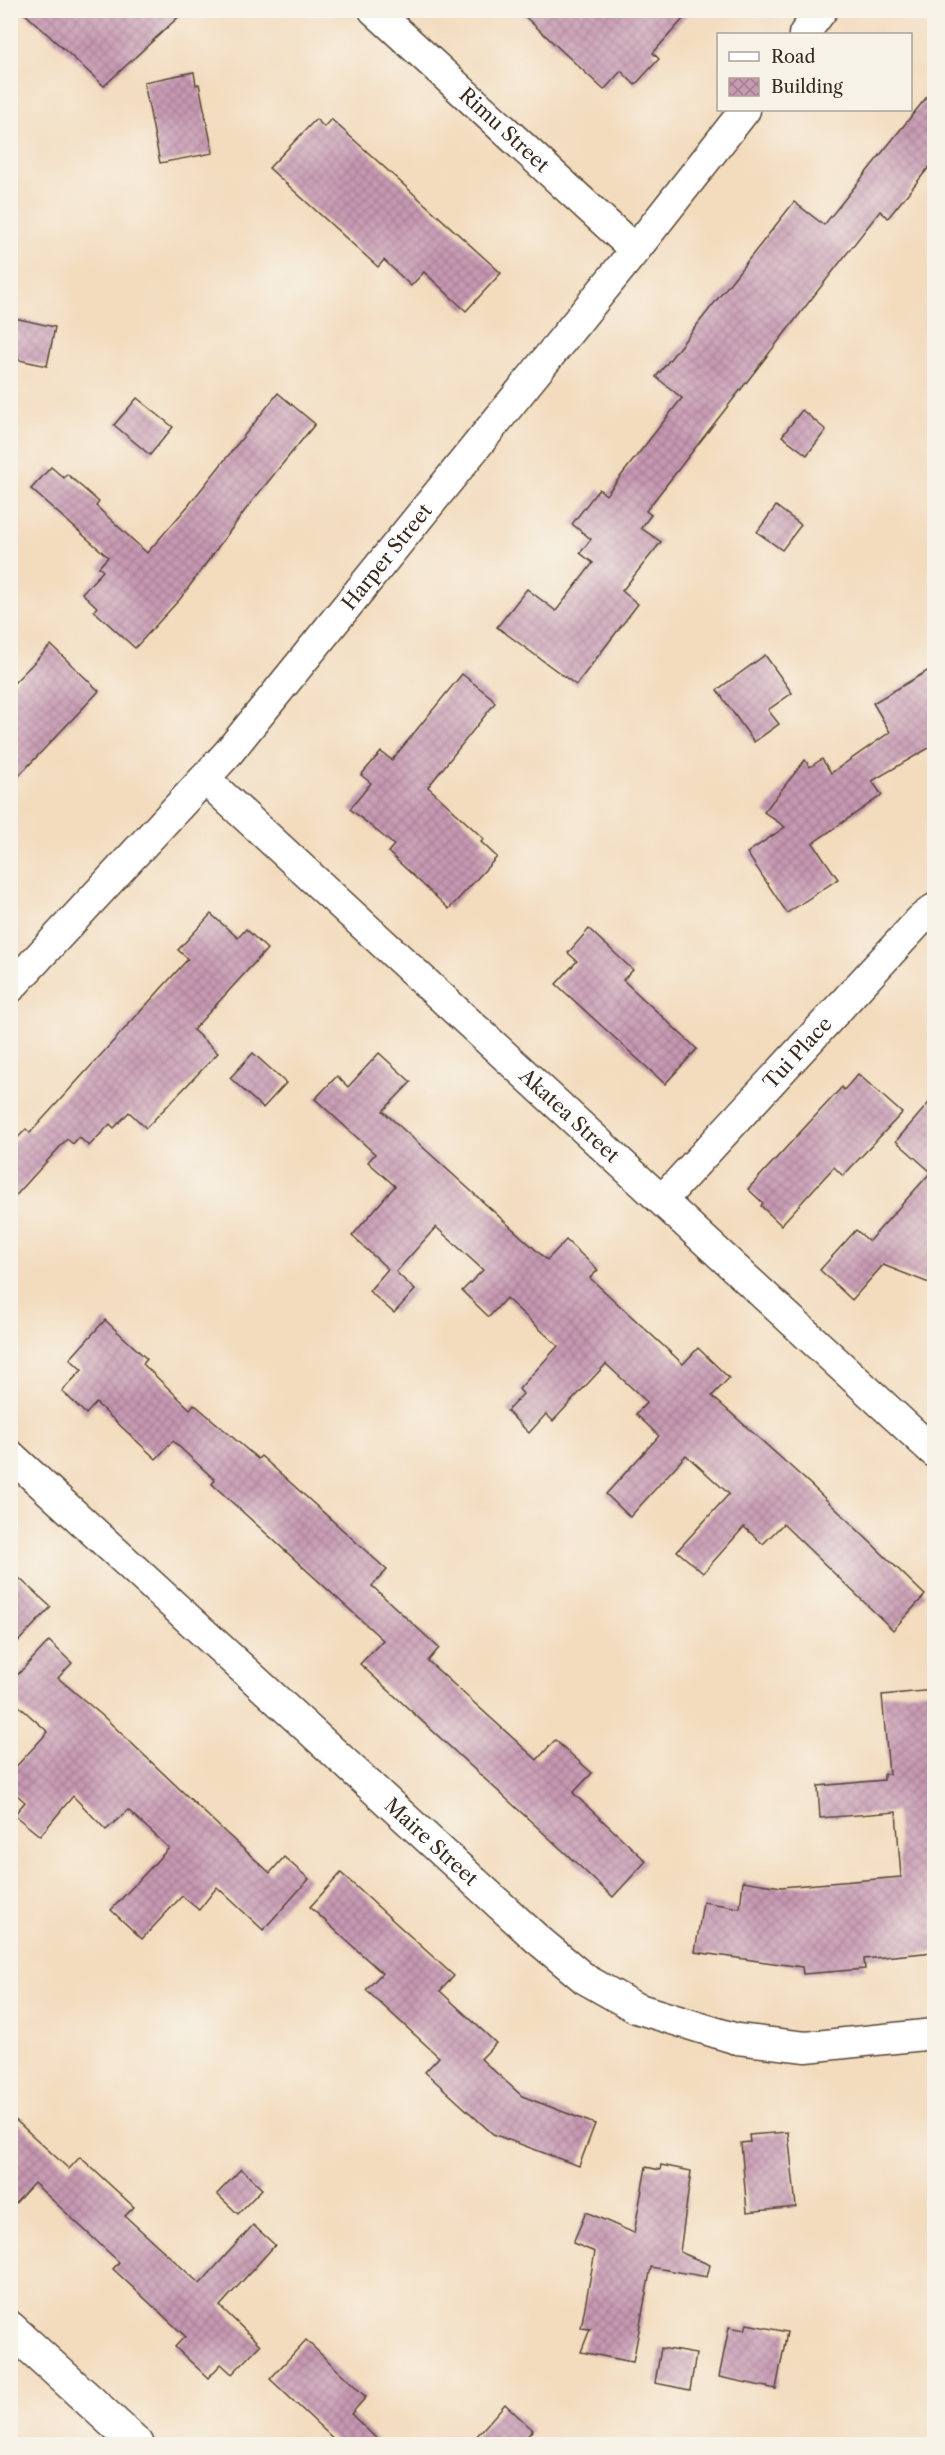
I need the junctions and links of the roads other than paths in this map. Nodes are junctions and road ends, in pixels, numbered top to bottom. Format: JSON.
{"nodes":[{"id":1,"x":374,"y":10,"type":"edge"},
{"id":2,"x":822,"y":10,"type":"edge"},
{"id":3,"x":805,"y":33,"type":"edge"},
{"id":4,"x":744,"y":111,"type":"edge"},
{"id":5,"x":635,"y":250,"type":"junction"},
{"id":6,"x":205,"y":779,"type":"junction"},
{"id":7,"x":934,"y":909,"type":"edge"},
{"id":8,"x":10,"y":988,"type":"edge"},
{"id":9,"x":662,"y":1200,"type":"junction"},
{"id":10,"x":934,"y":1452,"type":"edge"},
{"id":11,"x":10,"y":1455,"type":"edge"},
{"id":12,"x":934,"y":2034,"type":"edge"},
{"id":13,"x":10,"y":2328,"type":"edge"},
{"id":14,"x":138,"y":2445,"type":"edge"}],
"edges":[{"from":1,"to":5,"type":"street","name":"Rimu Street"},
{"from":2,"to":3,"type":"street"},
{"from":4,"to":5,"type":"street","name":"Harper Street"},
{"from":5,"to":6,"type":"street","name":"Harper Street"},
{"from":6,"to":8,"type":"street","name":"Harper Street"},
{"from":6,"to":9,"type":"street","name":"Akatea Street"},
{"from":7,"to":9,"type":"street","name":"Tui Place"},
{"from":9,"to":10,"type":"street","name":"Akatea Street"},
{"from":11,"to":12,"type":"street","name":"Maire Street"},
{"from":13,"to":14,"type":"main road"}]}
